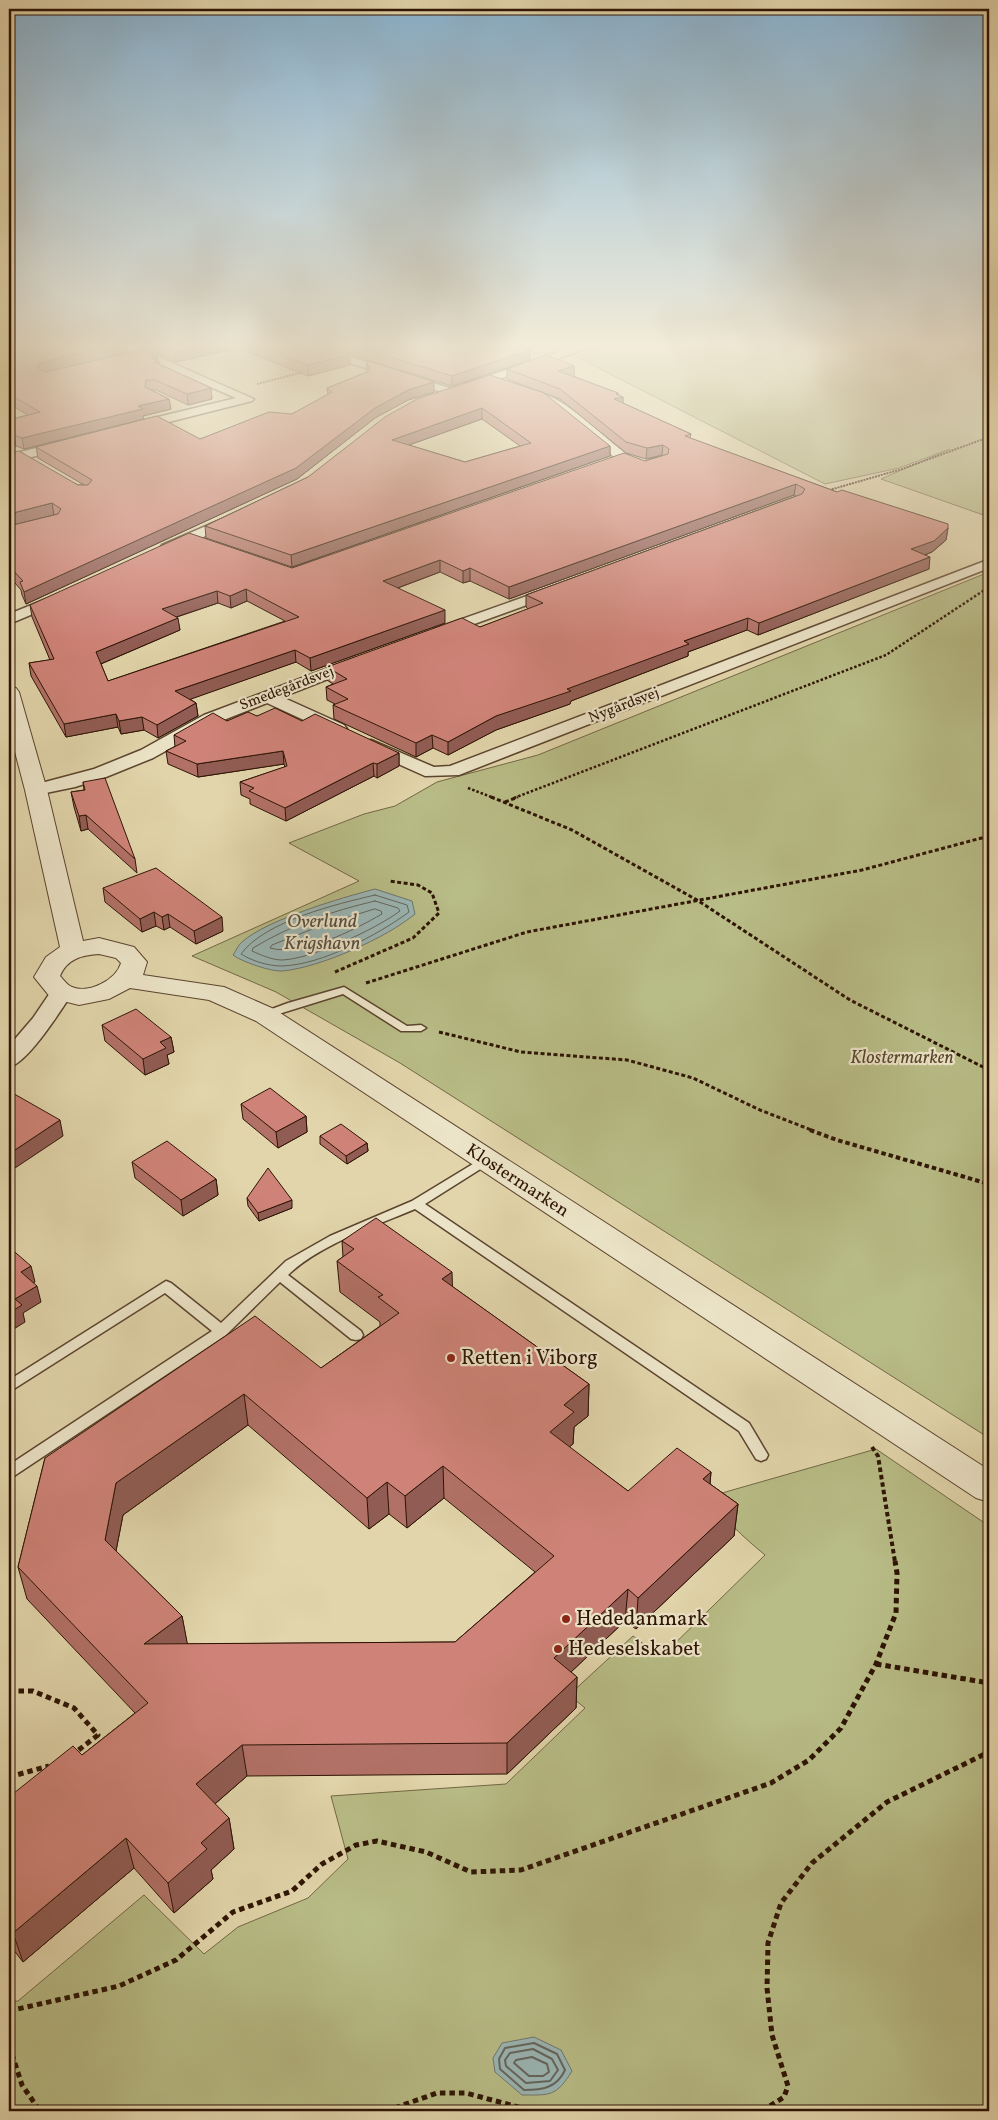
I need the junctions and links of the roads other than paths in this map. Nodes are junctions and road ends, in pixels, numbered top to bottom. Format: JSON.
{"nodes":[{"id":1,"x":74,"y":442,"type":"edge"},
{"id":2,"x":599,"y":442,"type":"edge"},
{"id":3,"x":9,"y":447,"type":"edge"},
{"id":4,"x":15,"y":457,"type":"edge"},
{"id":5,"x":624,"y":458,"type":"junction"},
{"id":6,"x":637,"y":463,"type":"edge"},
{"id":7,"x":38,"y":464,"type":"edge"},
{"id":8,"x":587,"y":470,"type":"edge"},
{"id":9,"x":249,"y":511,"type":"edge"},
{"id":10,"x":189,"y":538,"type":"junction"},
{"id":11,"x":208,"y":544,"type":"edge"},
{"id":12,"x":154,"y":554,"type":"edge"},
{"id":13,"x":985,"y":565,"type":"dead end"},
{"id":14,"x":572,"y":583,"type":"edge"},
{"id":15,"x":67,"y":594,"type":"edge"},
{"id":16,"x":9,"y":619,"type":"edge"},
{"id":17,"x":424,"y":638,"type":"edge"},
{"id":18,"x":368,"y":658,"type":"edge"},
{"id":19,"x":9,"y":692,"type":"edge"},
{"id":20,"x":266,"y":696,"type":"junction"},
{"id":21,"x":36,"y":790,"type":"junction"},
{"id":22,"x":74,"y":950,"type":"junction"},
{"id":23,"x":128,"y":980,"type":"junction"},
{"id":24,"x":62,"y":992,"type":"junction"},
{"id":25,"x":266,"y":1016,"type":"junction"},
{"id":26,"x":422,"y":1028,"type":"road end"},
{"id":27,"x":9,"y":1060,"type":"edge"},
{"id":28,"x":486,"y":1160,"type":"junction"},
{"id":29,"x":416,"y":1204,"type":"junction"},
{"id":30,"x":279,"y":1275,"type":"junction"},
{"id":31,"x":221,"y":1331,"type":"junction"},
{"id":32,"x":356,"y":1334,"type":"dead end"},
{"id":33,"x":9,"y":1387,"type":"edge"},
{"id":34,"x":761,"y":1455,"type":"dead end"},
{"id":35,"x":9,"y":1472,"type":"edge"},
{"id":36,"x":989,"y":1488,"type":"edge"}],
"edges":[{"from":1,"to":4,"type":"street"},
{"from":2,"to":5,"type":"street"},
{"from":3,"to":4,"type":"street"},
{"from":4,"to":7,"type":"street"},
{"from":5,"to":6,"type":"street"},
{"from":5,"to":8,"type":"street"},
{"from":9,"to":10,"type":"street"},
{"from":10,"to":11,"type":"street"},
{"from":10,"to":12,"type":"street"},
{"from":13,"to":20,"type":"street","name":"Nygårdsvej"},
{"from":14,"to":17,"type":"street"},
{"from":15,"to":16,"type":"street"},
{"from":18,"to":20,"type":"street","name":"Smedegårdsvej"},
{"from":19,"to":21,"type":"street"},
{"from":20,"to":21,"type":"street","name":"Smedegårdsvej"},
{"from":21,"to":22,"type":"street"},
{"from":22,"to":23,"type":"street"},
{"from":22,"to":24,"type":"street"},
{"from":23,"to":24,"type":"street"},
{"from":23,"to":25,"type":"street","name":"Klostermarken"},
{"from":24,"to":27,"type":"street"},
{"from":25,"to":26,"type":"lane"},
{"from":25,"to":28,"type":"street","name":"Klostermarken"},
{"from":28,"to":29,"type":"lane"},
{"from":28,"to":36,"type":"street","name":"Klostermarken"},
{"from":29,"to":30,"type":"lane"},
{"from":29,"to":34,"type":"lane"},
{"from":30,"to":31,"type":"lane"},
{"from":30,"to":32,"type":"lane"},
{"from":31,"to":33,"type":"lane"},
{"from":31,"to":35,"type":"lane"}]}
